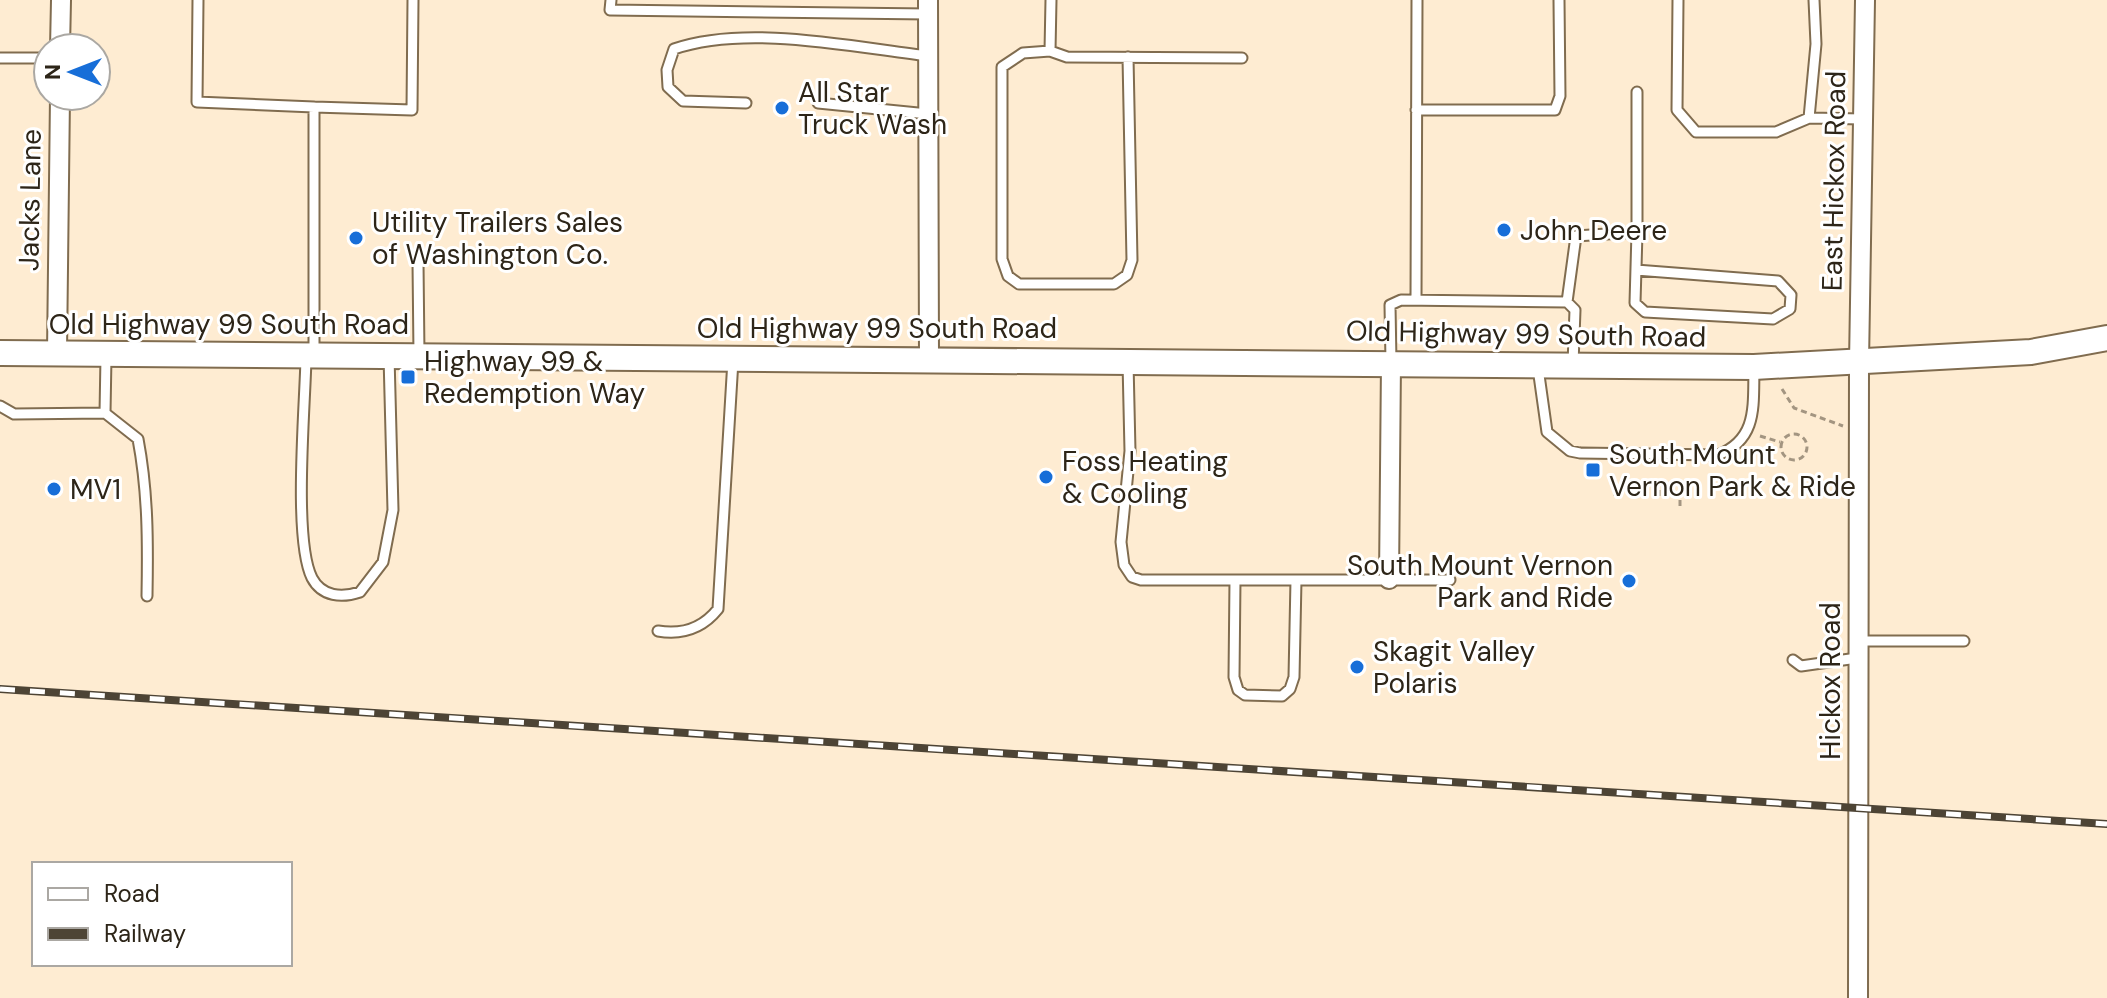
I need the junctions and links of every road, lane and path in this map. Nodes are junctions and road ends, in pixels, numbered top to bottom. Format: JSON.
{"nodes":[{"id":1,"x":61,"y":0,"type":"edge"},
{"id":2,"x":198,"y":0,"type":"edge"},
{"id":3,"x":413,"y":0,"type":"edge"},
{"id":4,"x":611,"y":0,"type":"edge"},
{"id":5,"x":1051,"y":0,"type":"edge"},
{"id":6,"x":1417,"y":0,"type":"edge"},
{"id":7,"x":1559,"y":0,"type":"edge"},
{"id":8,"x":1678,"y":0,"type":"edge"},
{"id":9,"x":1814,"y":0,"type":"edge"},
{"id":10,"x":1865,"y":0,"type":"edge"},
{"id":11,"x":659,"y":5,"type":"edge"},
{"id":12,"x":928,"y":7,"type":"edge"},
{"id":13,"x":60,"y":32,"type":"edge"},
{"id":14,"x":1050,"y":51,"type":"junction"},
{"id":15,"x":928,"y":56,"type":"junction"},
{"id":16,"x":1128,"y":57,"type":"junction"},
{"id":17,"x":0,"y":58,"type":"edge"},
{"id":18,"x":32,"y":58,"type":"edge"},
{"id":19,"x":1242,"y":58,"type":"dead end"},
{"id":20,"x":1637,"y":92,"type":"dead end"},
{"id":21,"x":746,"y":103,"type":"dead end"},
{"id":22,"x":818,"y":103,"type":"dead end"},
{"id":23,"x":314,"y":107,"type":"junction"},
{"id":24,"x":1416,"y":110,"type":"junction"},
{"id":25,"x":60,"y":112,"type":"edge"},
{"id":26,"x":928,"y":114,"type":"junction"},
{"id":27,"x":1809,"y":118,"type":"junction"},
{"id":28,"x":1863,"y":119,"type":"junction"},
{"id":29,"x":1637,"y":232,"type":"junction"},
{"id":30,"x":418,"y":262,"type":"dead end"},
{"id":31,"x":1636,"y":270,"type":"junction"},
{"id":32,"x":1416,"y":300,"type":"junction"},
{"id":33,"x":1567,"y":302,"type":"junction"},
{"id":34,"x":2107,"y":338,"type":"edge"},
{"id":35,"x":2107,"y":351,"type":"edge"},
{"id":36,"x":2031,"y":352,"type":"junction"},
{"id":37,"x":0,"y":353,"type":"edge"},
{"id":38,"x":57,"y":353,"type":"junction"},
{"id":39,"x":106,"y":354,"type":"junction"},
{"id":40,"x":310,"y":355,"type":"junction"},
{"id":41,"x":389,"y":355,"type":"junction"},
{"id":42,"x":419,"y":355,"type":"junction"},
{"id":43,"x":733,"y":357,"type":"junction"},
{"id":44,"x":929,"y":358,"type":"junction"},
{"id":45,"x":1128,"y":360,"type":"junction"},
{"id":46,"x":1391,"y":362,"type":"junction"},
{"id":47,"x":1859,"y":363,"type":"junction"},
{"id":48,"x":1538,"y":364,"type":"junction"},
{"id":49,"x":1573,"y":365,"type":"junction"},
{"id":50,"x":1754,"y":367,"type":"junction"},
{"id":51,"x":1782,"y":389,"type":"dead end"},
{"id":52,"x":0,"y":406,"type":"edge"},
{"id":53,"x":105,"y":413,"type":"junction"},
{"id":54,"x":1859,"y":427,"type":"junction"},
{"id":55,"x":1760,"y":436,"type":"dead end"},
{"id":56,"x":1781,"y":443,"type":"junction"},
{"id":57,"x":1615,"y":480,"type":"dead end"},
{"id":58,"x":1637,"y":480,"type":"dead end"},
{"id":59,"x":1659,"y":480,"type":"dead end"},
{"id":60,"x":1680,"y":480,"type":"dead end"},
{"id":61,"x":1615,"y":496,"type":"dead end"},
{"id":62,"x":1637,"y":496,"type":"dead end"},
{"id":63,"x":1659,"y":496,"type":"dead end"},
{"id":64,"x":1680,"y":506,"type":"dead end"},
{"id":65,"x":1389,"y":579,"type":"junction"},
{"id":66,"x":1235,"y":580,"type":"junction"},
{"id":67,"x":1296,"y":580,"type":"junction"},
{"id":68,"x":1450,"y":580,"type":"dead end"},
{"id":69,"x":147,"y":596,"type":"dead end"},
{"id":70,"x":658,"y":631,"type":"dead end"},
{"id":71,"x":1964,"y":641,"type":"dead end"},
{"id":72,"x":1858,"y":650,"type":"junction"},
{"id":73,"x":1793,"y":660,"type":"dead end"},
{"id":74,"x":1858,"y":998,"type":"edge"}],
"edges":[{"from":1,"to":13,"type":"street"},
{"from":2,"to":23,"type":"lane"},
{"from":3,"to":23,"type":"lane"},
{"from":4,"to":11,"type":"lane"},
{"from":5,"to":14,"type":"lane"},
{"from":6,"to":24,"type":"lane"},
{"from":7,"to":24,"type":"lane"},
{"from":8,"to":27,"type":"lane"},
{"from":9,"to":27,"type":"lane"},
{"from":10,"to":28,"type":"street","name":"East Hickox Road"},
{"from":11,"to":12,"type":"lane"},
{"from":12,"to":15,"type":"street"},
{"from":14,"to":16,"type":"lane"},
{"from":14,"to":16,"type":"lane"},
{"from":15,"to":21,"type":"lane"},
{"from":15,"to":26,"type":"street"},
{"from":16,"to":19,"type":"lane"},
{"from":17,"to":18,"type":"lane"},
{"from":20,"to":29,"type":"lane"},
{"from":22,"to":26,"type":"lane"},
{"from":23,"to":40,"type":"lane"},
{"from":24,"to":32,"type":"lane"},
{"from":25,"to":38,"type":"street","name":"Jacks Lane"},
{"from":26,"to":44,"type":"street"},
{"from":27,"to":28,"type":"lane"},
{"from":28,"to":47,"type":"street","name":"East Hickox Road"},
{"from":29,"to":31,"type":"lane"},
{"from":29,"to":33,"type":"lane"},
{"from":30,"to":42,"type":"lane"},
{"from":31,"to":31,"type":"lane"},
{"from":32,"to":33,"type":"lane"},
{"from":32,"to":46,"type":"lane"},
{"from":33,"to":49,"type":"lane"},
{"from":34,"to":36,"type":"street"},
{"from":35,"to":36,"type":"street"},
{"from":36,"to":47,"type":"street"},
{"from":37,"to":38,"type":"street","name":"Old Highway 99 South Road"},
{"from":38,"to":39,"type":"street","name":"Old Highway 99 South Road"},
{"from":39,"to":40,"type":"street","name":"Old Highway 99 South Road"},
{"from":39,"to":53,"type":"lane"},
{"from":40,"to":41,"type":"street","name":"Old Highway 99 South Road"},
{"from":40,"to":41,"type":"lane"},
{"from":41,"to":42,"type":"street","name":"Old Highway 99 South Road"},
{"from":42,"to":43,"type":"street","name":"Old Highway 99 South Road"},
{"from":43,"to":44,"type":"street","name":"Old Highway 99 South Road"},
{"from":43,"to":70,"type":"lane"},
{"from":44,"to":45,"type":"street","name":"Old Highway 99 South Road"},
{"from":45,"to":46,"type":"street","name":"Old Highway 99 South Road"},
{"from":45,"to":66,"type":"lane"},
{"from":46,"to":48,"type":"street","name":"Old Highway 99 South Road"},
{"from":46,"to":65,"type":"street"},
{"from":47,"to":50,"type":"street","name":"Old Highway 99 South Road"},
{"from":47,"to":54,"type":"street","name":"Hickox Road"},
{"from":48,"to":49,"type":"street","name":"Old Highway 99 South Road"},
{"from":48,"to":50,"type":"lane"},
{"from":49,"to":50,"type":"street","name":"Old Highway 99 South Road"},
{"from":51,"to":54,"type":"path"},
{"from":52,"to":53,"type":"lane"},
{"from":53,"to":69,"type":"lane"},
{"from":54,"to":72,"type":"street","name":"Hickox Road"},
{"from":55,"to":56,"type":"path"},
{"from":56,"to":56,"type":"path"},
{"from":57,"to":61,"type":"path"},
{"from":58,"to":62,"type":"path"},
{"from":59,"to":63,"type":"path"},
{"from":60,"to":64,"type":"path"},
{"from":65,"to":67,"type":"lane"},
{"from":65,"to":68,"type":"lane"},
{"from":66,"to":67,"type":"lane"},
{"from":66,"to":67,"type":"lane"},
{"from":71,"to":72,"type":"lane"},
{"from":72,"to":73,"type":"lane"},
{"from":72,"to":74,"type":"street","name":"Hickox Road"}]}
